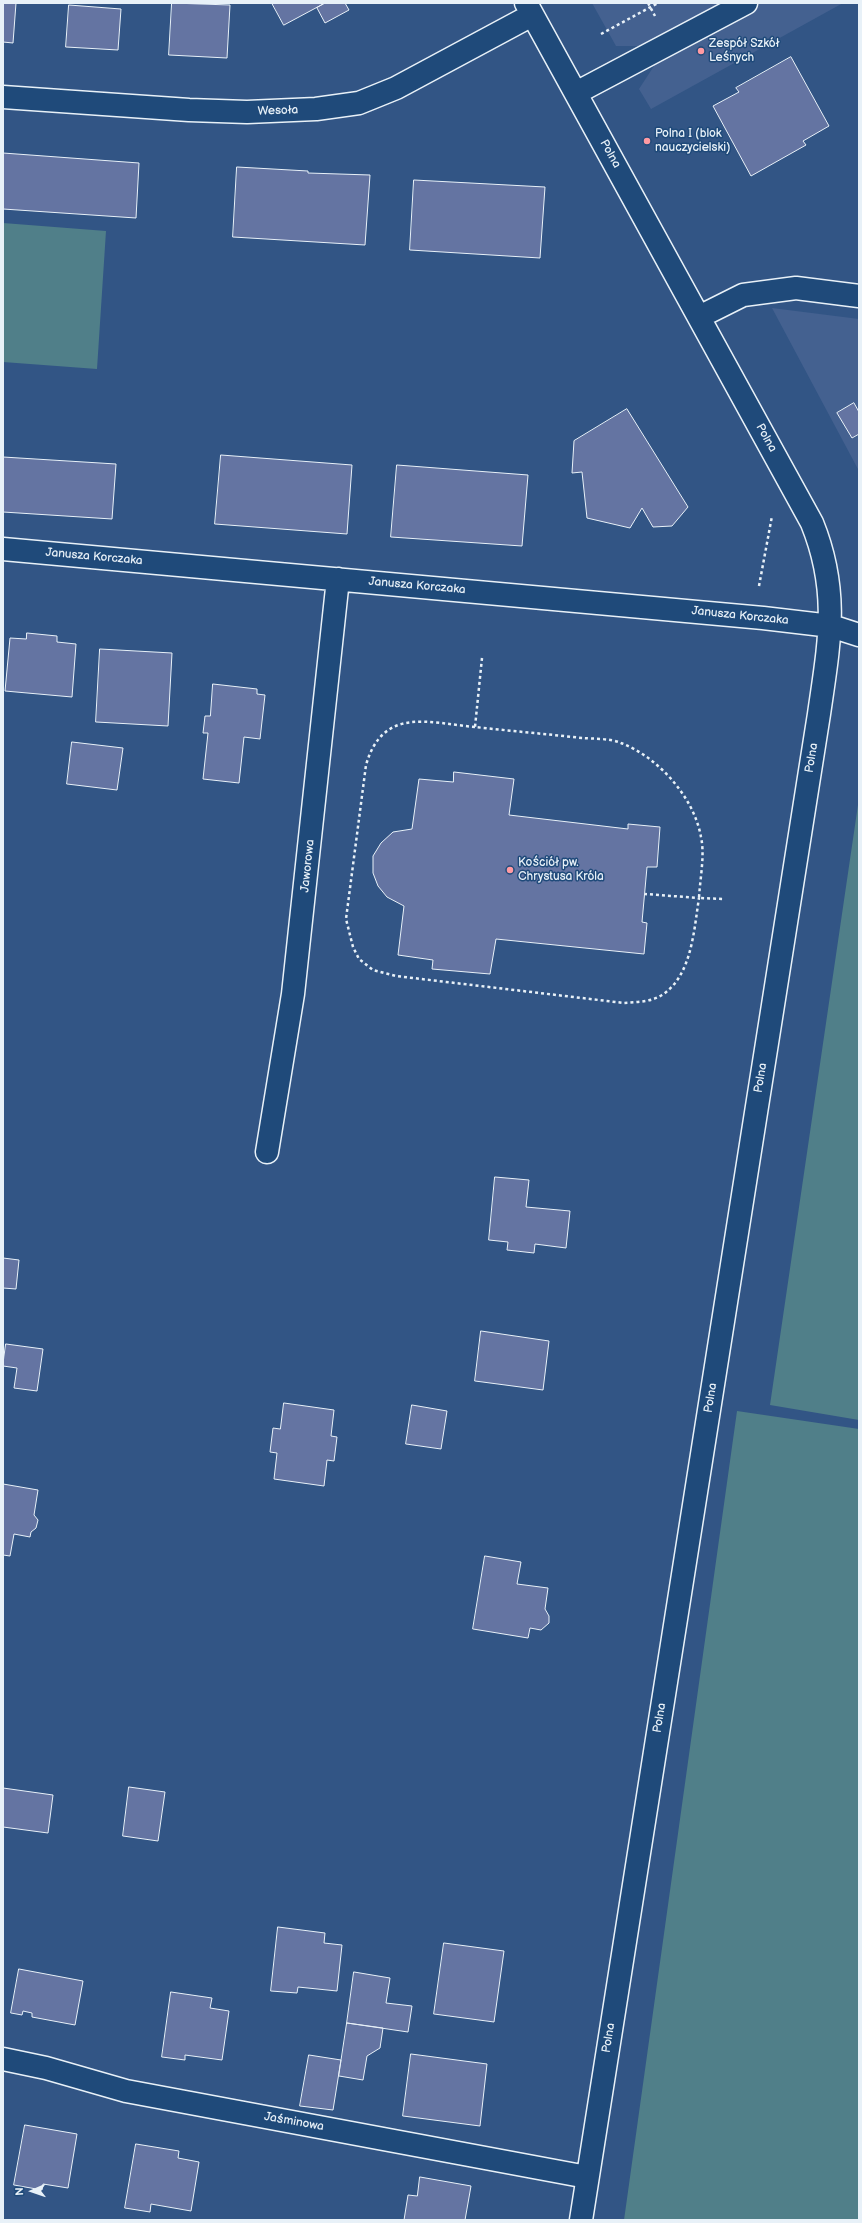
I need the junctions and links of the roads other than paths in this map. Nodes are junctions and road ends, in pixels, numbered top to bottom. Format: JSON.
{"nodes":[{"id":1,"x":746,"y":3,"type":"edge"},
{"id":2,"x":529,"y":9,"type":"edge"},
{"id":3,"x":576,"y":93,"type":"junction"},
{"id":4,"x":3,"y":97,"type":"edge"},
{"id":5,"x":859,"y":296,"type":"edge"},
{"id":6,"x":699,"y":317,"type":"junction"},
{"id":7,"x":3,"y":549,"type":"edge"},
{"id":8,"x":338,"y":579,"type":"junction"},
{"id":9,"x":831,"y":626,"type":"junction"},
{"id":10,"x":859,"y":635,"type":"edge"},
{"id":11,"x":267,"y":1152,"type":"dead end"},
{"id":12,"x":3,"y":2059,"type":"edge"},
{"id":13,"x":587,"y":2177,"type":"junction"},
{"id":14,"x":581,"y":2220,"type":"edge"}],
"edges":[{"from":1,"to":3,"type":"street"},
{"from":2,"to":3,"type":"street","name":"Polna"},
{"from":2,"to":4,"type":"street","name":"Wesoła"},
{"from":3,"to":6,"type":"street","name":"Polna"},
{"from":5,"to":6,"type":"street"},
{"from":6,"to":9,"type":"street","name":"Polna"},
{"from":7,"to":8,"type":"street","name":"Janusza Korczaka"},
{"from":8,"to":9,"type":"street","name":"Janusza Korczaka"},
{"from":8,"to":11,"type":"street","name":"Jaworowa"},
{"from":9,"to":10,"type":"street","name":"Janusza Korczaka"},
{"from":9,"to":13,"type":"street","name":"Polna"},
{"from":12,"to":13,"type":"street","name":"Jaśminowa"},
{"from":13,"to":14,"type":"street","name":"Polna"}]}
